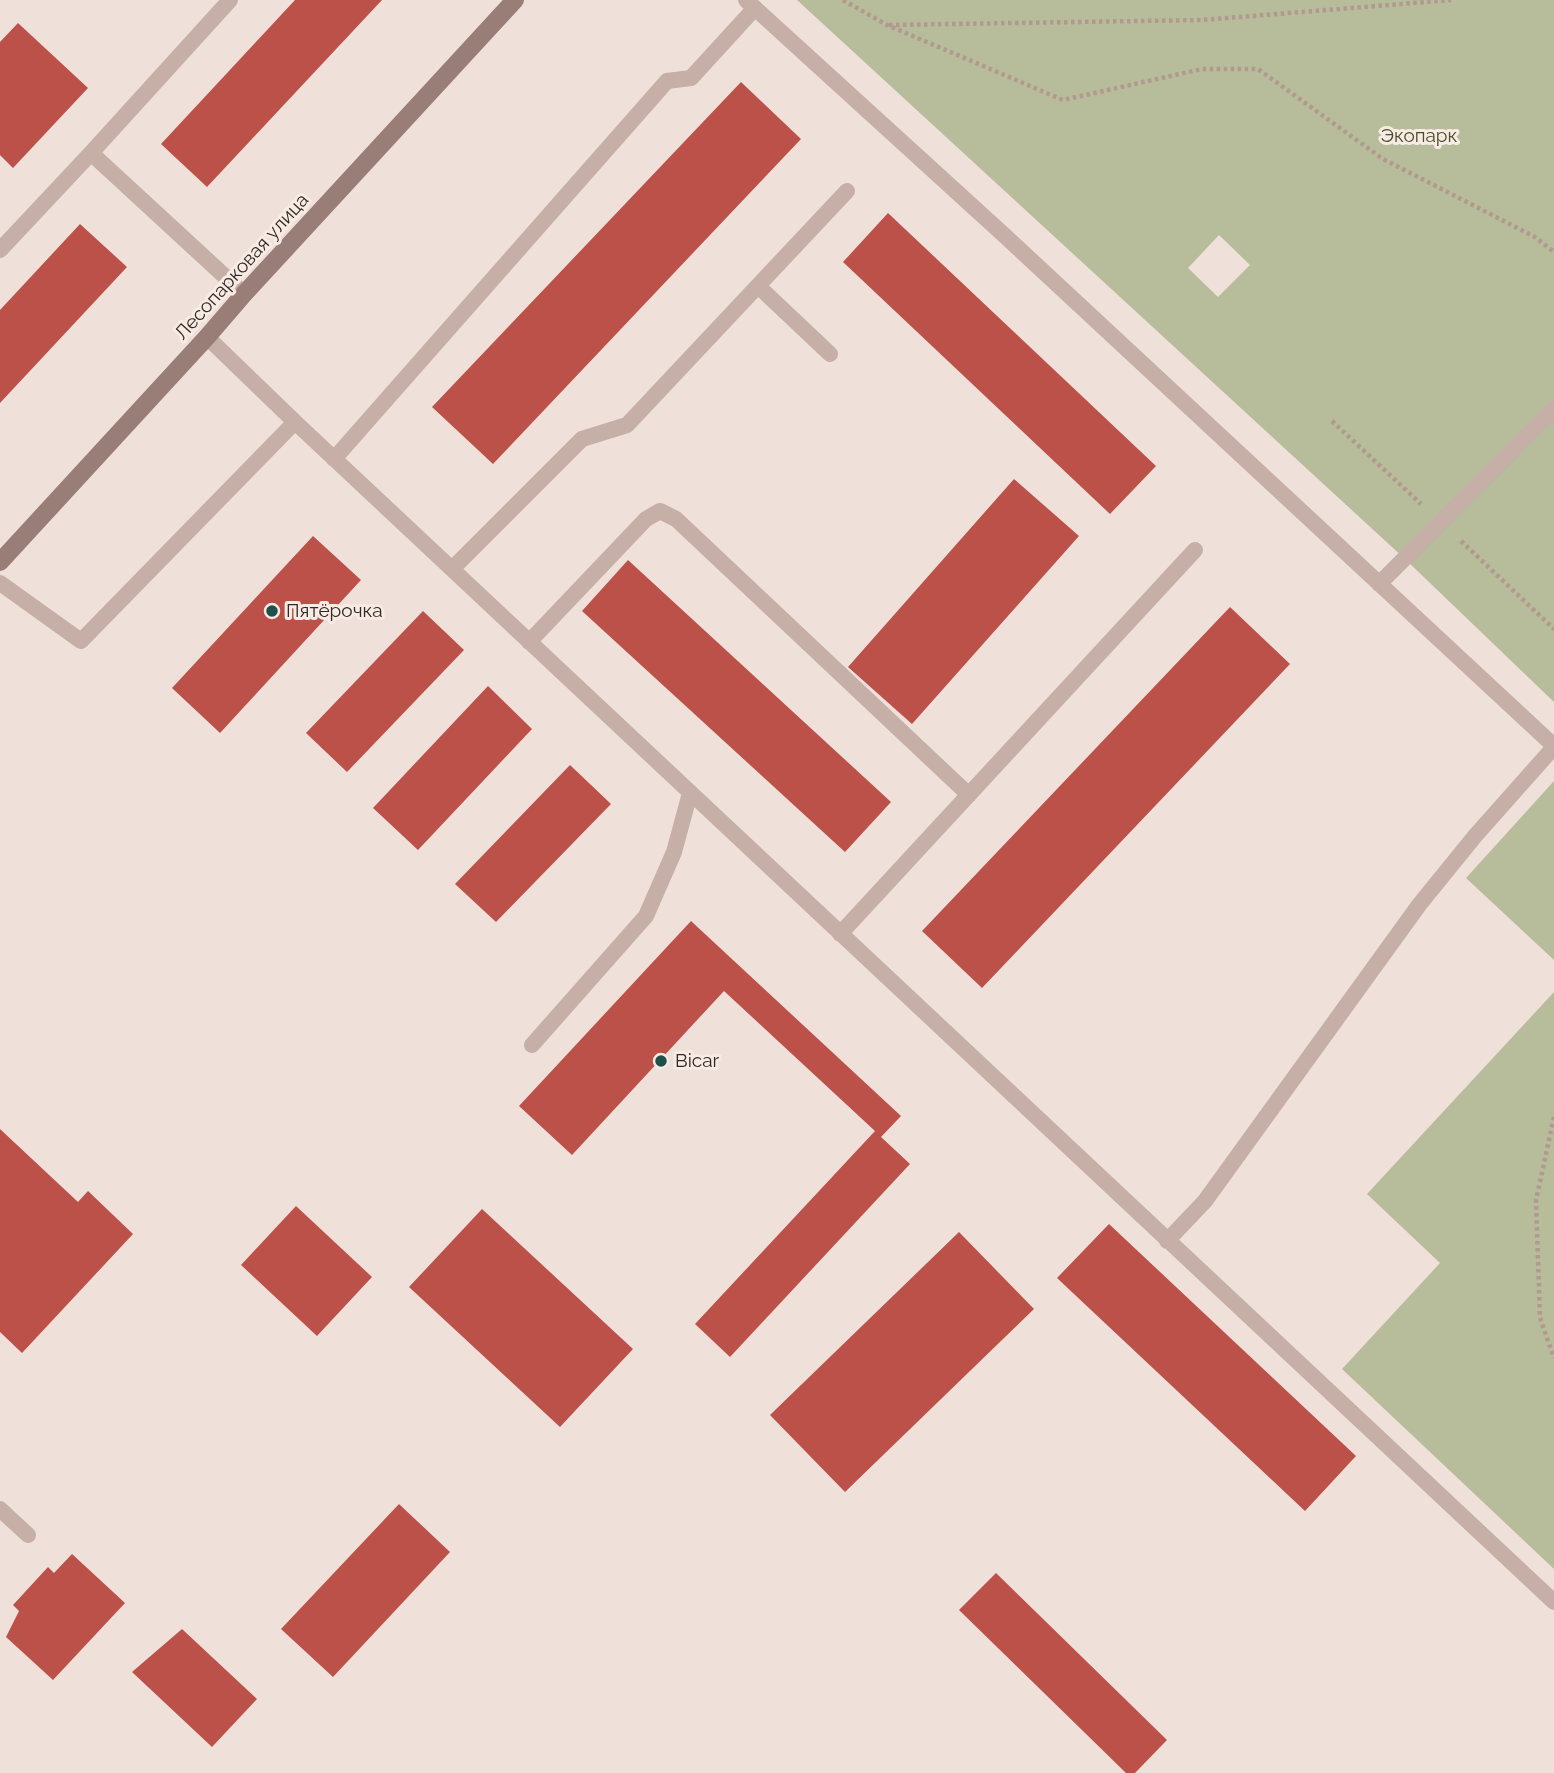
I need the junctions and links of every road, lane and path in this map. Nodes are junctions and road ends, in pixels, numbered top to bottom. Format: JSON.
{"nodes":[{"id":1,"x":230,"y":0,"type":"edge"},
{"id":2,"x":515,"y":0,"type":"edge"},
{"id":3,"x":843,"y":0,"type":"edge"},
{"id":4,"x":1451,"y":0,"type":"edge"},
{"id":5,"x":750,"y":4,"type":"edge"},
{"id":6,"x":887,"y":25,"type":"junction"},
{"id":7,"x":91,"y":153,"type":"junction"},
{"id":8,"x":847,"y":191,"type":"dead end"},
{"id":9,"x":0,"y":250,"type":"edge"},
{"id":10,"x":1554,"y":252,"type":"edge"},
{"id":11,"x":758,"y":286,"type":"junction"},
{"id":12,"x":244,"y":293,"type":"junction"},
{"id":13,"x":207,"y":337,"type":"junction"},
{"id":14,"x":830,"y":355,"type":"dead end"},
{"id":15,"x":1554,"y":410,"type":"edge"},
{"id":16,"x":295,"y":422,"type":"junction"},
{"id":17,"x":334,"y":458,"type":"junction"},
{"id":18,"x":1195,"y":551,"type":"dead end"},
{"id":19,"x":0,"y":562,"type":"edge"},
{"id":20,"x":452,"y":569,"type":"junction"},
{"id":21,"x":0,"y":583,"type":"edge"},
{"id":22,"x":1379,"y":584,"type":"junction"},
{"id":23,"x":529,"y":642,"type":"junction"},
{"id":24,"x":1554,"y":747,"type":"edge"},
{"id":25,"x":690,"y":793,"type":"junction"},
{"id":26,"x":970,"y":794,"type":"junction"},
{"id":27,"x":841,"y":934,"type":"junction"},
{"id":28,"x":532,"y":1045,"type":"dead end"},
{"id":29,"x":1554,"y":1117,"type":"edge"},
{"id":30,"x":1167,"y":1241,"type":"junction"},
{"id":31,"x":1554,"y":1358,"type":"edge"},
{"id":32,"x":0,"y":1509,"type":"edge"},
{"id":33,"x":28,"y":1535,"type":"dead end"},
{"id":34,"x":1554,"y":1602,"type":"edge"}],
"edges":[{"from":1,"to":7,"type":"lane"},
{"from":2,"to":12,"type":"main road","name":"Лесопарковая улица"},
{"from":3,"to":6,"type":"path"},
{"from":4,"to":6,"type":"path"},
{"from":5,"to":17,"type":"lane"},
{"from":5,"to":22,"type":"lane"},
{"from":6,"to":10,"type":"path"},
{"from":7,"to":9,"type":"lane"},
{"from":7,"to":12,"type":"lane"},
{"from":8,"to":11,"type":"lane"},
{"from":11,"to":14,"type":"lane"},
{"from":11,"to":20,"type":"lane"},
{"from":12,"to":13,"type":"main road","name":"Лесопарковая улица"},
{"from":13,"to":16,"type":"lane"},
{"from":13,"to":19,"type":"main road","name":"Лесопарковая улица"},
{"from":15,"to":22,"type":"lane"},
{"from":16,"to":17,"type":"lane"},
{"from":16,"to":21,"type":"lane"},
{"from":17,"to":20,"type":"lane"},
{"from":18,"to":26,"type":"lane"},
{"from":20,"to":23,"type":"lane"},
{"from":22,"to":24,"type":"lane"},
{"from":23,"to":25,"type":"lane"},
{"from":23,"to":26,"type":"lane"},
{"from":24,"to":30,"type":"lane"},
{"from":25,"to":27,"type":"lane"},
{"from":25,"to":28,"type":"lane"},
{"from":26,"to":27,"type":"lane"},
{"from":27,"to":30,"type":"lane"},
{"from":29,"to":31,"type":"path"},
{"from":30,"to":34,"type":"lane"},
{"from":32,"to":33,"type":"lane"}]}
